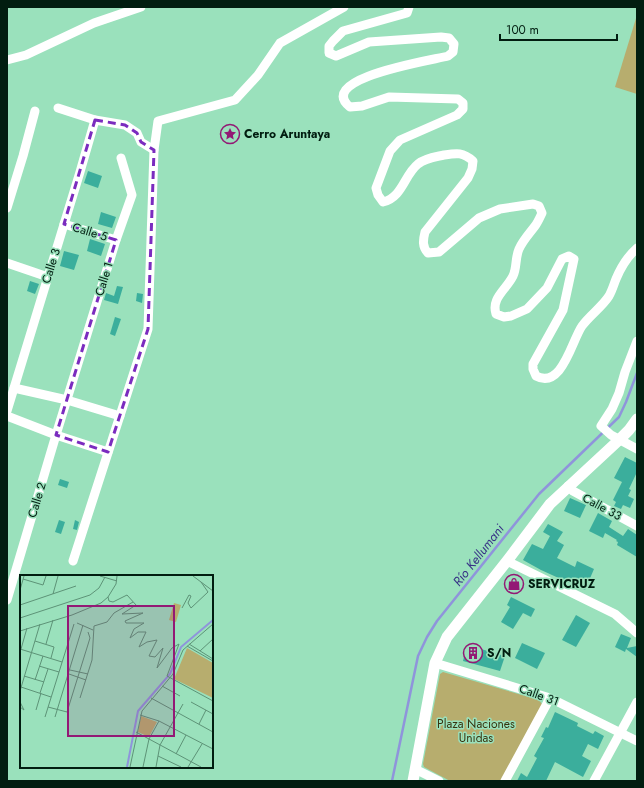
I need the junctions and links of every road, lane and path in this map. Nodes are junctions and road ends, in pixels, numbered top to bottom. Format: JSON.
{"nodes":[{"id":1,"x":141,"y":7,"type":"edge"},
{"id":2,"x":344,"y":7,"type":"edge"},
{"id":3,"x":409,"y":7,"type":"edge"},
{"id":4,"x":7,"y":60,"type":"edge"},
{"id":5,"x":58,"y":108,"type":"dead end"},
{"id":6,"x":35,"y":111,"type":"dead end"},
{"id":7,"x":95,"y":120,"type":"junction"},
{"id":8,"x":154,"y":150,"type":"junction"},
{"id":9,"x":121,"y":158,"type":"dead end"},
{"id":10,"x":7,"y":208,"type":"edge"},
{"id":11,"x":64,"y":224,"type":"junction"},
{"id":12,"x":116,"y":240,"type":"junction"},
{"id":13,"x":637,"y":248,"type":"edge"},
{"id":14,"x":7,"y":264,"type":"edge"},
{"id":15,"x":48,"y":277,"type":"junction"},
{"id":16,"x":637,"y":341,"type":"edge"},
{"id":17,"x":14,"y":388,"type":"junction"},
{"id":18,"x":67,"y":400,"type":"junction"},
{"id":19,"x":7,"y":411,"type":"edge"},
{"id":20,"x":7,"y":416,"type":"edge"},
{"id":21,"x":120,"y":416,"type":"junction"},
{"id":22,"x":637,"y":419,"type":"edge"},
{"id":23,"x":56,"y":435,"type":"junction"},
{"id":24,"x":615,"y":437,"type":"junction"},
{"id":25,"x":637,"y":450,"type":"edge"},
{"id":26,"x":108,"y":452,"type":"junction"},
{"id":27,"x":568,"y":486,"type":"junction"},
{"id":28,"x":637,"y":526,"type":"edge"},
{"id":29,"x":73,"y":561,"type":"dead end"},
{"id":30,"x":507,"y":562,"type":"junction"},
{"id":31,"x":7,"y":600,"type":"edge"},
{"id":32,"x":637,"y":633,"type":"edge"},
{"id":33,"x":435,"y":663,"type":"junction"},
{"id":34,"x":550,"y":698,"type":"junction"},
{"id":35,"x":637,"y":702,"type":"edge"},
{"id":36,"x":621,"y":732,"type":"junction"},
{"id":37,"x":637,"y":741,"type":"edge"},
{"id":38,"x":415,"y":768,"type":"junction"},
{"id":39,"x":413,"y":781,"type":"edge"},
{"id":40,"x":439,"y":781,"type":"edge"},
{"id":41,"x":505,"y":781,"type":"edge"},
{"id":42,"x":594,"y":781,"type":"edge"}],
"edges":[{"from":1,"to":4,"type":"street"},
{"from":2,"to":8,"type":"street"},
{"from":3,"to":13,"type":"street"},
{"from":5,"to":7,"type":"street"},
{"from":6,"to":10,"type":"street"},
{"from":7,"to":8,"type":"street"},
{"from":7,"to":11,"type":"street","name":"Calle 3"},
{"from":8,"to":21,"type":"street"},
{"from":9,"to":12,"type":"street","name":"Calle 1"},
{"from":11,"to":12,"type":"street","name":"Calle 5"},
{"from":11,"to":15,"type":"street","name":"Calle 3"},
{"from":12,"to":18,"type":"street","name":"Calle 1"},
{"from":14,"to":15,"type":"street"},
{"from":15,"to":17,"type":"street","name":"Calle 3"},
{"from":16,"to":24,"type":"street"},
{"from":17,"to":18,"type":"street"},
{"from":17,"to":19,"type":"street","name":"Calle 3"},
{"from":18,"to":21,"type":"street"},
{"from":18,"to":23,"type":"street","name":"Calle 2"},
{"from":20,"to":23,"type":"street"},
{"from":21,"to":26,"type":"street"},
{"from":22,"to":24,"type":"street"},
{"from":23,"to":26,"type":"street"},
{"from":23,"to":31,"type":"street","name":"Calle 2"},
{"from":24,"to":25,"type":"street"},
{"from":24,"to":27,"type":"street"},
{"from":26,"to":29,"type":"street"},
{"from":27,"to":28,"type":"street","name":"Calle 33"},
{"from":27,"to":30,"type":"street"},
{"from":30,"to":32,"type":"street"},
{"from":30,"to":33,"type":"street"},
{"from":33,"to":34,"type":"street","name":"Calle 31"},
{"from":33,"to":38,"type":"street"},
{"from":34,"to":36,"type":"street","name":"Calle 31"},
{"from":34,"to":41,"type":"street"},
{"from":35,"to":36,"type":"street"},
{"from":36,"to":37,"type":"street","name":"Calle 31"},
{"from":36,"to":42,"type":"street"},
{"from":38,"to":39,"type":"street"},
{"from":38,"to":40,"type":"street"}]}
